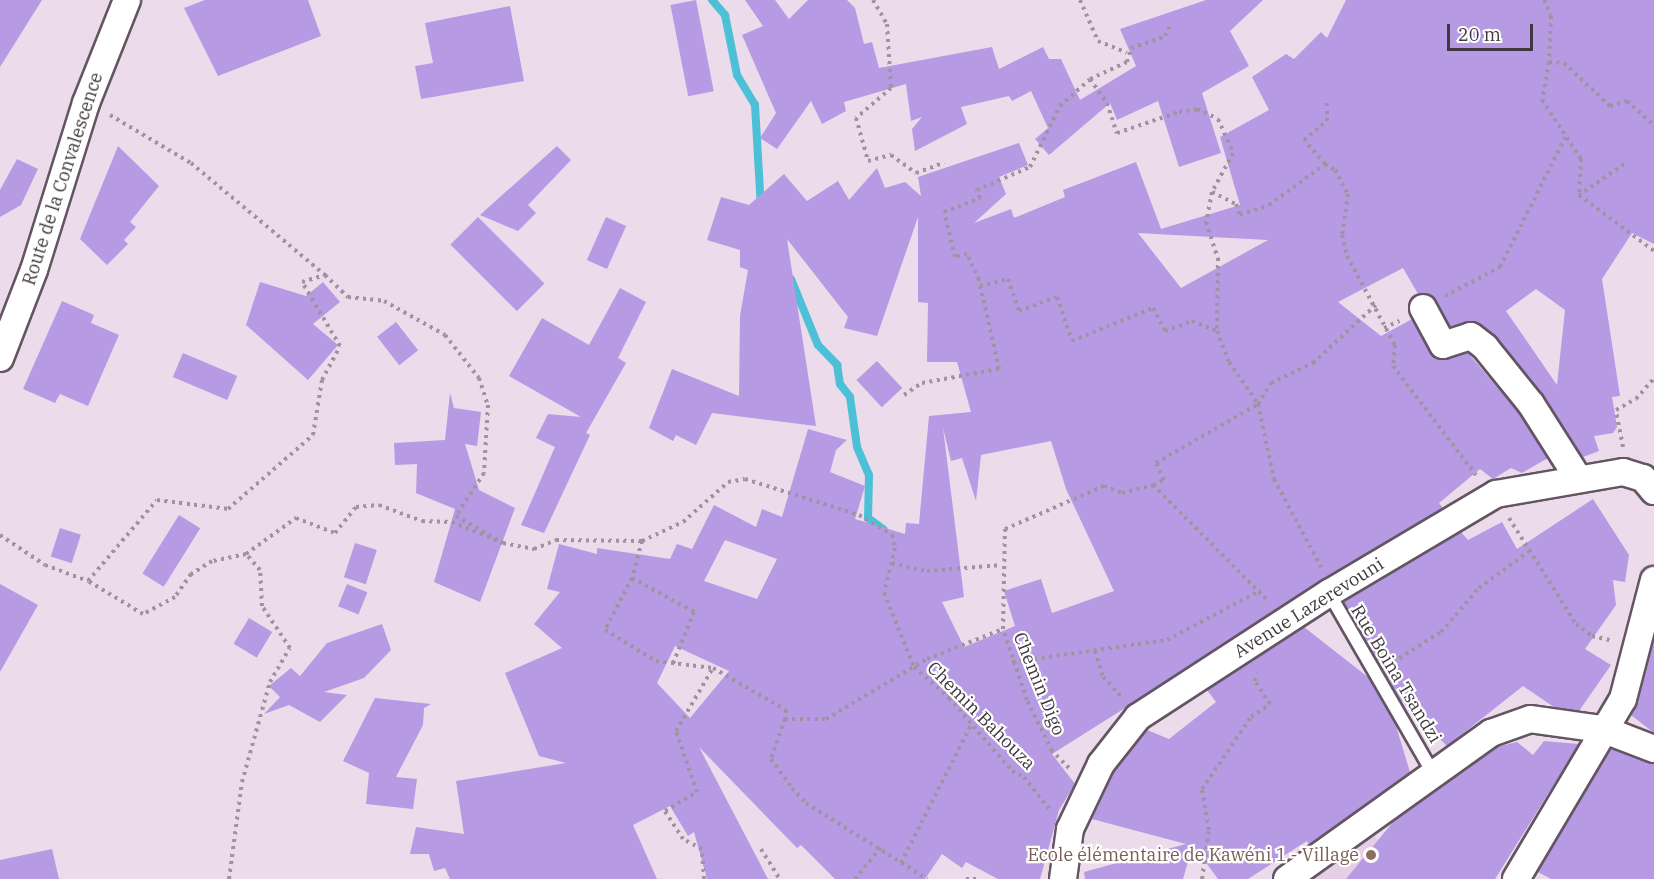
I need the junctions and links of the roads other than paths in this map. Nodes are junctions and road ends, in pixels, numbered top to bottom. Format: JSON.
{"nodes":[{"id":1,"x":127,"y":0,"type":"edge"},
{"id":2,"x":1423,"y":308,"type":"road end"},
{"id":3,"x":0,"y":358,"type":"edge"},
{"id":4,"x":1578,"y":478,"type":"junction"},
{"id":5,"x":1654,"y":491,"type":"edge"},
{"id":6,"x":1654,"y":579,"type":"edge"},
{"id":7,"x":1329,"y":593,"type":"junction"},
{"id":8,"x":1602,"y":729,"type":"junction"},
{"id":9,"x":1654,"y":749,"type":"edge"},
{"id":10,"x":1433,"y":773,"type":"junction"},
{"id":11,"x":1063,"y":879,"type":"edge"},
{"id":12,"x":1287,"y":879,"type":"edge"},
{"id":13,"x":1516,"y":879,"type":"edge"}],
"edges":[{"from":1,"to":3,"type":"street","name":"Route de la Convalescence"},
{"from":2,"to":4,"type":"street"},
{"from":4,"to":5,"type":"street","name":"Avenue Lazerevouni"},
{"from":4,"to":7,"type":"street","name":"Avenue Lazerevouni"},
{"from":6,"to":8,"type":"street"},
{"from":7,"to":10,"type":"lane","name":"Rue Boina Tsandzi"},
{"from":7,"to":11,"type":"street","name":"Avenue Lazerevouni"},
{"from":8,"to":9,"type":"street"},
{"from":8,"to":10,"type":"street"},
{"from":8,"to":13,"type":"street"},
{"from":10,"to":12,"type":"street"}]}
